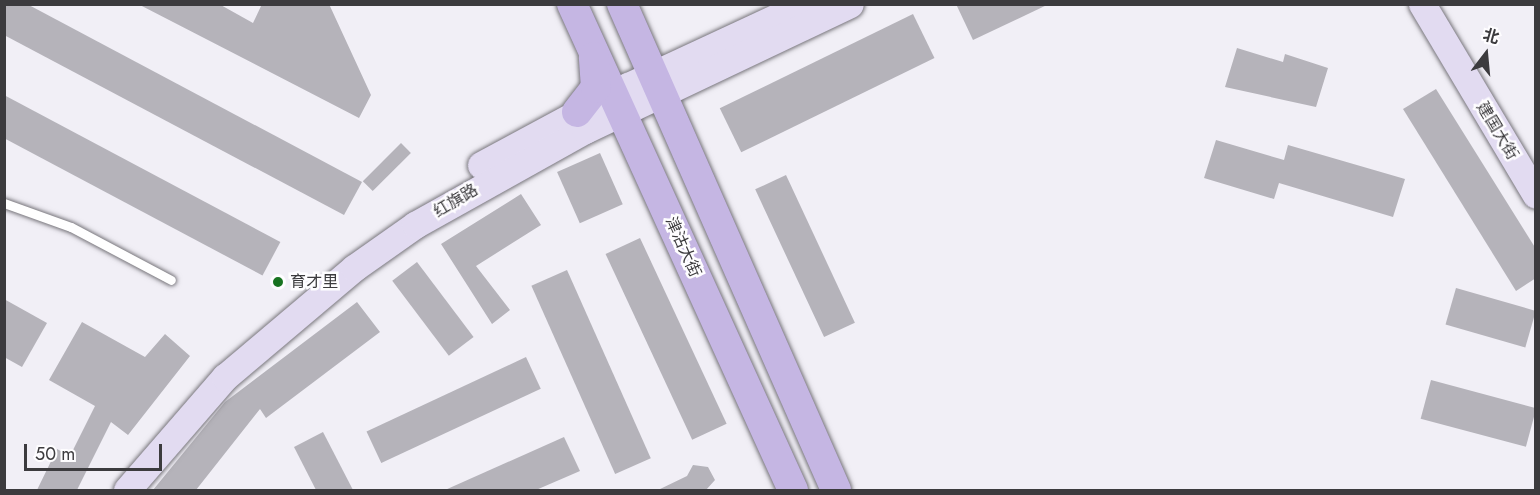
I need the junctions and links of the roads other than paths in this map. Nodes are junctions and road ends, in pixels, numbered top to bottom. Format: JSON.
{"nodes":[{"id":1,"x":572,"y":4,"type":"edge"},
{"id":2,"x":805,"y":4,"type":"edge"},
{"id":3,"x":850,"y":4,"type":"edge"},
{"id":4,"x":1422,"y":4,"type":"edge"},
{"id":5,"x":1444,"y":4,"type":"edge"},
{"id":6,"x":628,"y":18,"type":"edge"},
{"id":7,"x":592,"y":48,"type":"junction"},
{"id":8,"x":632,"y":94,"type":"junction"},
{"id":9,"x":581,"y":121,"type":"junction"},
{"id":10,"x":1536,"y":158,"type":"edge"},
{"id":11,"x":1536,"y":195,"type":"edge"},
{"id":12,"x":4,"y":203,"type":"edge"},
{"id":13,"x":171,"y":280,"type":"dead end"},
{"id":14,"x":107,"y":490,"type":"edge"},
{"id":15,"x":127,"y":490,"type":"edge"},
{"id":16,"x":793,"y":490,"type":"edge"},
{"id":17,"x":836,"y":490,"type":"edge"}],
"edges":[{"from":1,"to":7,"type":"main road","name":"津沽大街"},
{"from":2,"to":8,"type":"main road","name":"红旗路"},
{"from":3,"to":8,"type":"main road","name":"红旗路"},
{"from":4,"to":11,"type":"main road","name":"建国大街"},
{"from":5,"to":10,"type":"main road","name":"建国大街"},
{"from":6,"to":8,"type":"main road","name":"津沽大街"},
{"from":7,"to":8,"type":"main road","name":"津沽大街"},
{"from":7,"to":9,"type":"main road"},
{"from":8,"to":9,"type":"main road","name":"红旗路"},
{"from":8,"to":16,"type":"main road","name":"津沽大街"},
{"from":8,"to":17,"type":"main road","name":"津沽大街"},
{"from":9,"to":14,"type":"main road","name":"红旗路"},
{"from":9,"to":15,"type":"main road","name":"红旗路"},
{"from":12,"to":13,"type":"lane"}]}
